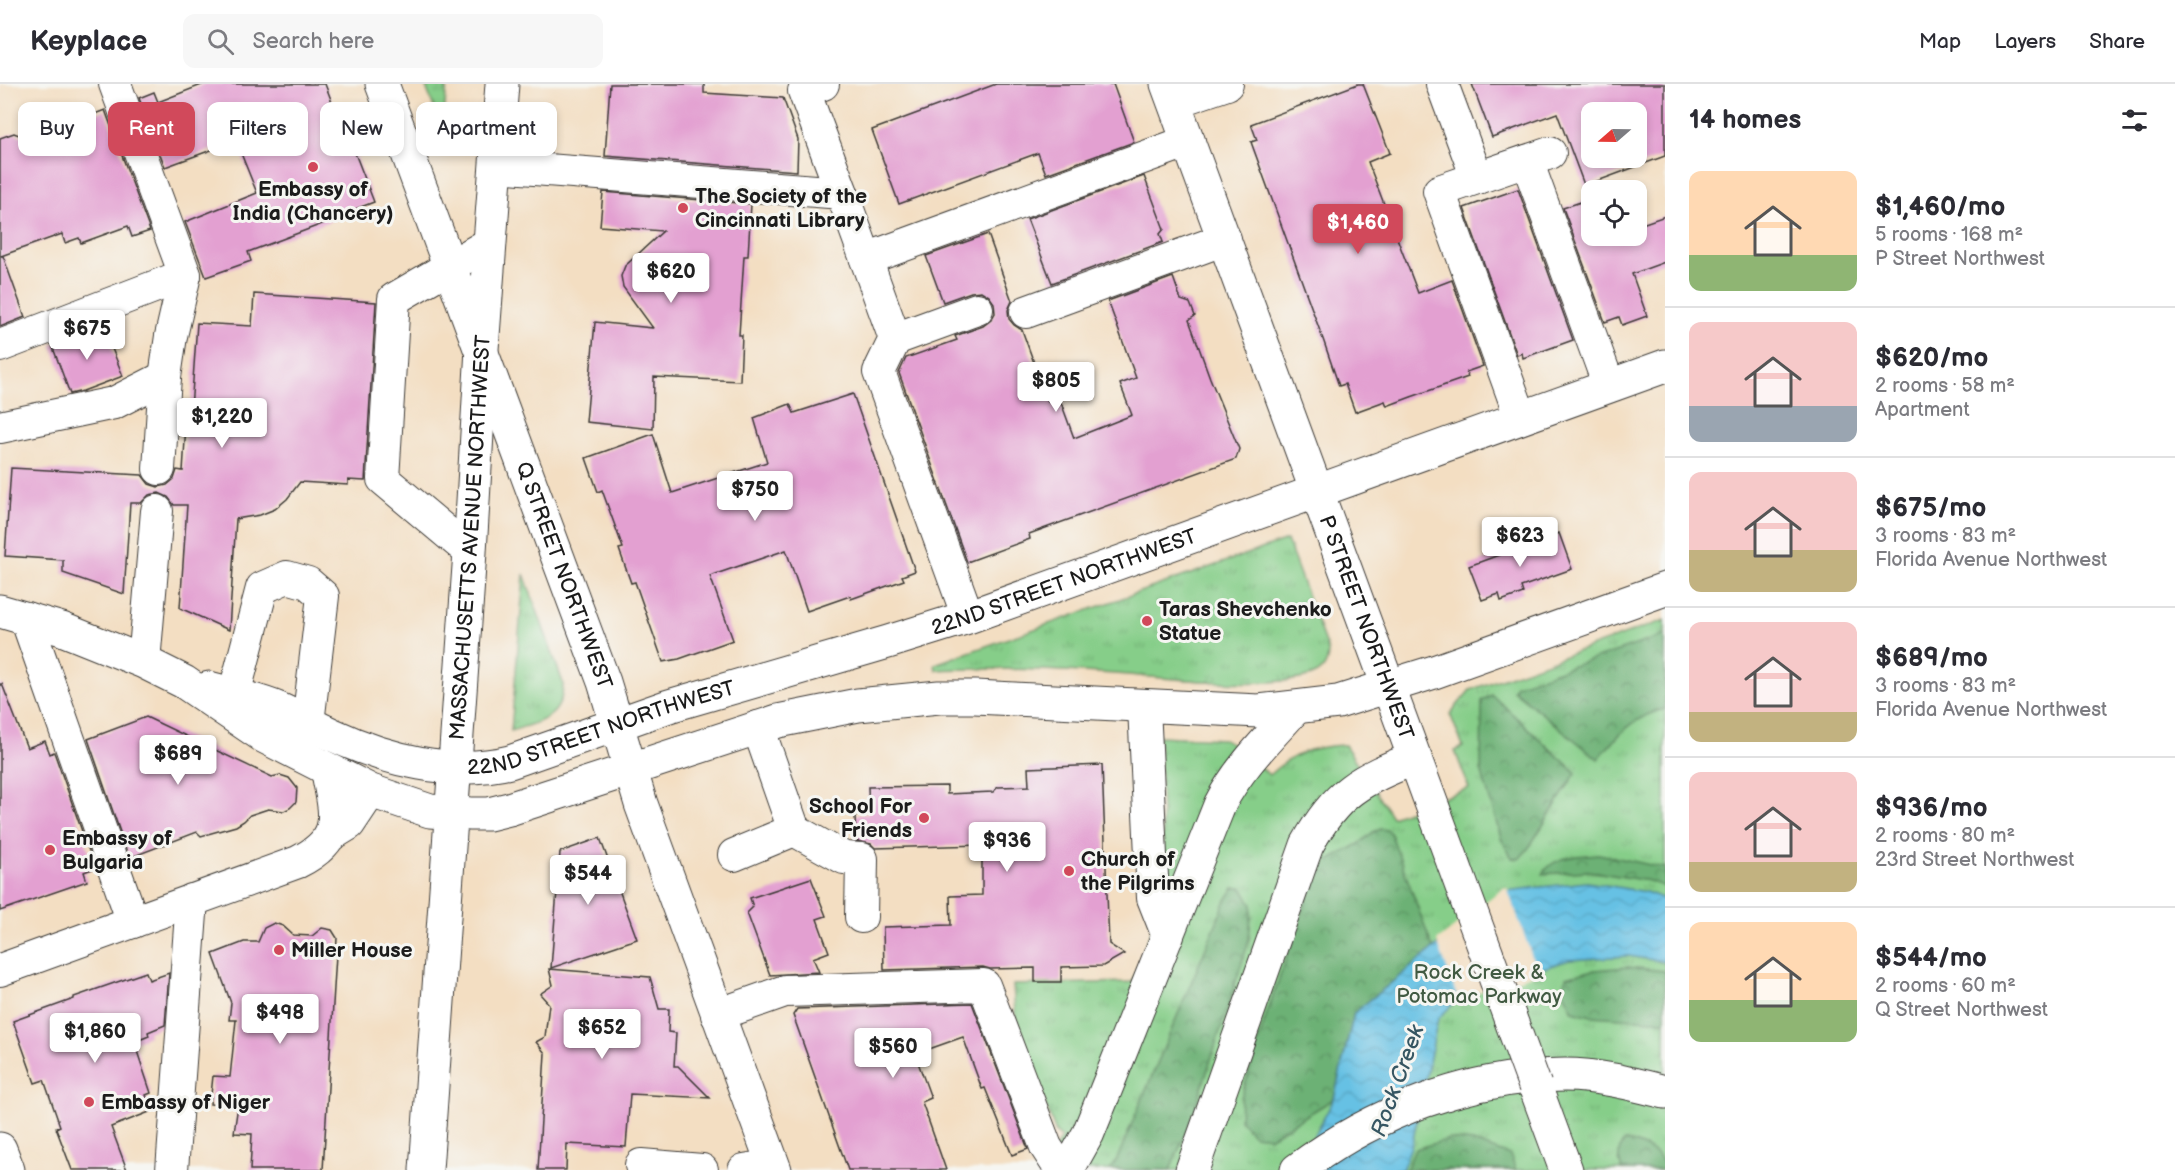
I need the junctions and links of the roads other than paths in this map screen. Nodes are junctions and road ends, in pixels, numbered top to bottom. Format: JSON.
{"nodes":[{"id":1,"x":114,"y":84,"type":"edge"},
{"id":2,"x":382,"y":84,"type":"edge"},
{"id":3,"x":502,"y":84,"type":"edge"},
{"id":4,"x":823,"y":84,"type":"edge"},
{"id":5,"x":1227,"y":84,"type":"edge"},
{"id":6,"x":1442,"y":84,"type":"edge"},
{"id":7,"x":1171,"y":93,"type":"edge"},
{"id":8,"x":1189,"y":141,"type":"junction"},
{"id":9,"x":496,"y":166,"type":"junction"},
{"id":10,"x":1477,"y":178,"type":"junction"},
{"id":11,"x":842,"y":193,"type":"junction"},
{"id":12,"x":1225,"y":240,"type":"junction"},
{"id":13,"x":490,"y":243,"type":"junction"},
{"id":14,"x":866,"y":259,"type":"junction"},
{"id":15,"x":450,"y":266,"type":"junction"},
{"id":16,"x":185,"y":276,"type":"junction"},
{"id":17,"x":977,"y":309,"type":"dead end"},
{"id":18,"x":1026,"y":312,"type":"dead end"},
{"id":19,"x":895,"y":339,"type":"junction"},
{"id":20,"x":0,"y":346,"type":"edge"},
{"id":21,"x":482,"y":349,"type":"junction"},
{"id":22,"x":1665,"y":366,"type":"edge"},
{"id":23,"x":165,"y":378,"type":"junction"},
{"id":24,"x":1609,"y":386,"type":"junction"},
{"id":25,"x":1521,"y":418,"type":"junction"},
{"id":26,"x":0,"y":427,"type":"edge"},
{"id":27,"x":159,"y":469,"type":"dead end"},
{"id":28,"x":1318,"y":492,"type":"junction"},
{"id":29,"x":157,"y":511,"type":"dead end"},
{"id":30,"x":470,"y":552,"type":"junction"},
{"id":31,"x":1665,"y":589,"type":"edge"},
{"id":32,"x":13,"y":614,"type":"edge"},
{"id":33,"x":968,"y":617,"type":"junction"},
{"id":34,"x":833,"y":659,"type":"junction"},
{"id":35,"x":144,"y":662,"type":"junction"},
{"id":36,"x":184,"y":682,"type":"junction"},
{"id":37,"x":1389,"y":687,"type":"junction"},
{"id":38,"x":234,"y":695,"type":"junction"},
{"id":39,"x":1144,"y":706,"type":"junction"},
{"id":40,"x":846,"y":707,"type":"junction"},
{"id":41,"x":1296,"y":708,"type":"junction"},
{"id":42,"x":308,"y":723,"type":"junction"},
{"id":43,"x":617,"y":724,"type":"junction"},
{"id":44,"x":758,"y":727,"type":"junction"},
{"id":45,"x":1414,"y":758,"type":"junction"},
{"id":46,"x":454,"y":769,"type":"junction"},
{"id":47,"x":630,"y":769,"type":"junction"},
{"id":48,"x":327,"y":770,"type":"junction"},
{"id":49,"x":371,"y":791,"type":"junction"},
{"id":50,"x":451,"y":814,"type":"junction"},
{"id":51,"x":794,"y":830,"type":"junction"},
{"id":52,"x":331,"y":835,"type":"junction"},
{"id":53,"x":734,"y":855,"type":"dead end"},
{"id":54,"x":192,"y":900,"type":"junction"},
{"id":55,"x":861,"y":917,"type":"dead end"},
{"id":56,"x":133,"y":922,"type":"junction"},
{"id":57,"x":1168,"y":936,"type":"junction"},
{"id":58,"x":0,"y":970,"type":"edge"},
{"id":59,"x":717,"y":1015,"type":"junction"},
{"id":60,"x":1665,"y":1092,"type":"edge"},
{"id":61,"x":0,"y":1149,"type":"edge"},
{"id":62,"x":641,"y":1166,"type":"dead end"},
{"id":63,"x":764,"y":1168,"type":"edge"},
{"id":64,"x":8,"y":1170,"type":"edge"},
{"id":65,"x":172,"y":1170,"type":"edge"},
{"id":66,"x":426,"y":1170,"type":"edge"},
{"id":67,"x":702,"y":1170,"type":"edge"},
{"id":68,"x":1061,"y":1170,"type":"edge"},
{"id":69,"x":1068,"y":1170,"type":"edge"},
{"id":70,"x":1192,"y":1170,"type":"edge"},
{"id":71,"x":1297,"y":1170,"type":"edge"},
{"id":72,"x":1566,"y":1170,"type":"edge"}],
"edges":[{"from":1,"to":16,"type":"street"},
{"from":2,"to":15,"type":"main road","name":"Q STREET NORTHWEST"},
{"from":3,"to":9,"type":"main road","name":"MASSACHUSETTS AVENUE NORTHWEST"},
{"from":4,"to":11,"type":"street"},
{"from":5,"to":7,"type":"street"},
{"from":6,"to":10,"type":"street"},
{"from":7,"to":8,"type":"main road","name":"P STREET NORTHWEST"},
{"from":8,"to":12,"type":"main road","name":"P STREET NORTHWEST"},
{"from":8,"to":14,"type":"street"},
{"from":9,"to":11,"type":"street"},
{"from":9,"to":13,"type":"main road","name":"MASSACHUSETTS AVENUE NORTHWEST"},
{"from":10,"to":24,"type":"street"},
{"from":10,"to":25,"type":"street"},
{"from":11,"to":14,"type":"street"},
{"from":12,"to":18,"type":"street"},
{"from":12,"to":28,"type":"main road","name":"P STREET NORTHWEST"},
{"from":13,"to":15,"type":"street"},
{"from":13,"to":21,"type":"main road","name":"MASSACHUSETTS AVENUE NORTHWEST"},
{"from":14,"to":19,"type":"street"},
{"from":15,"to":21,"type":"main road","name":"Q STREET NORTHWEST"},
{"from":15,"to":30,"type":"street"},
{"from":16,"to":20,"type":"street"},
{"from":16,"to":23,"type":"street"},
{"from":17,"to":19,"type":"street"},
{"from":19,"to":33,"type":"street"},
{"from":21,"to":30,"type":"main road","name":"MASSACHUSETTS AVENUE NORTHWEST"},
{"from":21,"to":43,"type":"main road","name":"Q STREET NORTHWEST"},
{"from":22,"to":24,"type":"main road","name":"22ND STREET NORTHWEST"},
{"from":23,"to":26,"type":"street"},
{"from":23,"to":27,"type":"street"},
{"from":24,"to":25,"type":"main road","name":"22ND STREET NORTHWEST"},
{"from":25,"to":28,"type":"main road","name":"22ND STREET NORTHWEST"},
{"from":28,"to":33,"type":"main road","name":"22ND STREET NORTHWEST"},
{"from":28,"to":37,"type":"main road","name":"P STREET NORTHWEST"},
{"from":29,"to":35,"type":"street"},
{"from":30,"to":46,"type":"main road","name":"MASSACHUSETTS AVENUE NORTHWEST"},
{"from":31,"to":37,"type":"main road"},
{"from":32,"to":35,"type":"main road"},
{"from":32,"to":56,"type":"street"},
{"from":33,"to":34,"type":"main road","name":"22ND STREET NORTHWEST"},
{"from":34,"to":40,"type":"main road"},
{"from":34,"to":43,"type":"main road","name":"22ND STREET NORTHWEST"},
{"from":35,"to":36,"type":"main road"},
{"from":36,"to":38,"type":"main road","name":"22ND STREET NORTHWEST"},
{"from":36,"to":48,"type":"main road"},
{"from":37,"to":41,"type":"main road"},
{"from":37,"to":45,"type":"main road","name":"P STREET NORTHWEST"},
{"from":38,"to":42,"type":"main road","name":"22ND STREET NORTHWEST"},
{"from":38,"to":42,"type":"street"},
{"from":39,"to":40,"type":"main road"},
{"from":39,"to":41,"type":"main road"},
{"from":39,"to":57,"type":"street"},
{"from":40,"to":44,"type":"main road"},
{"from":41,"to":57,"type":"street"},
{"from":42,"to":46,"type":"main road","name":"22ND STREET NORTHWEST"},
{"from":43,"to":46,"type":"main road","name":"22ND STREET NORTHWEST"},
{"from":43,"to":47,"type":"main road","name":"Q STREET NORTHWEST"},
{"from":44,"to":47,"type":"main road"},
{"from":44,"to":51,"type":"street"},
{"from":45,"to":70,"type":"main road"},
{"from":45,"to":72,"type":"main road","name":"P STREET NORTHWEST","bridge":true},
{"from":46,"to":50,"type":"main road","name":"MASSACHUSETTS AVENUE NORTHWEST"},
{"from":47,"to":50,"type":"main road"},
{"from":47,"to":59,"type":"main road","name":"Q STREET NORTHWEST"},
{"from":48,"to":49,"type":"main road"},
{"from":48,"to":52,"type":"street"},
{"from":49,"to":50,"type":"main road"},
{"from":49,"to":52,"type":"street"},
{"from":50,"to":66,"type":"main road","name":"MASSACHUSETTS AVENUE NORTHWEST"},
{"from":51,"to":53,"type":"street"},
{"from":51,"to":55,"type":"street"},
{"from":52,"to":54,"type":"street"},
{"from":54,"to":56,"type":"street"},
{"from":54,"to":65,"type":"street"},
{"from":56,"to":58,"type":"street"},
{"from":57,"to":69,"type":"street"},
{"from":59,"to":63,"type":"main road","name":"Q STREET NORTHWEST"},
{"from":59,"to":68,"type":"street"},
{"from":60,"to":71,"type":"main road"},
{"from":61,"to":64,"type":"main road"},
{"from":62,"to":67,"type":"street"}]}
